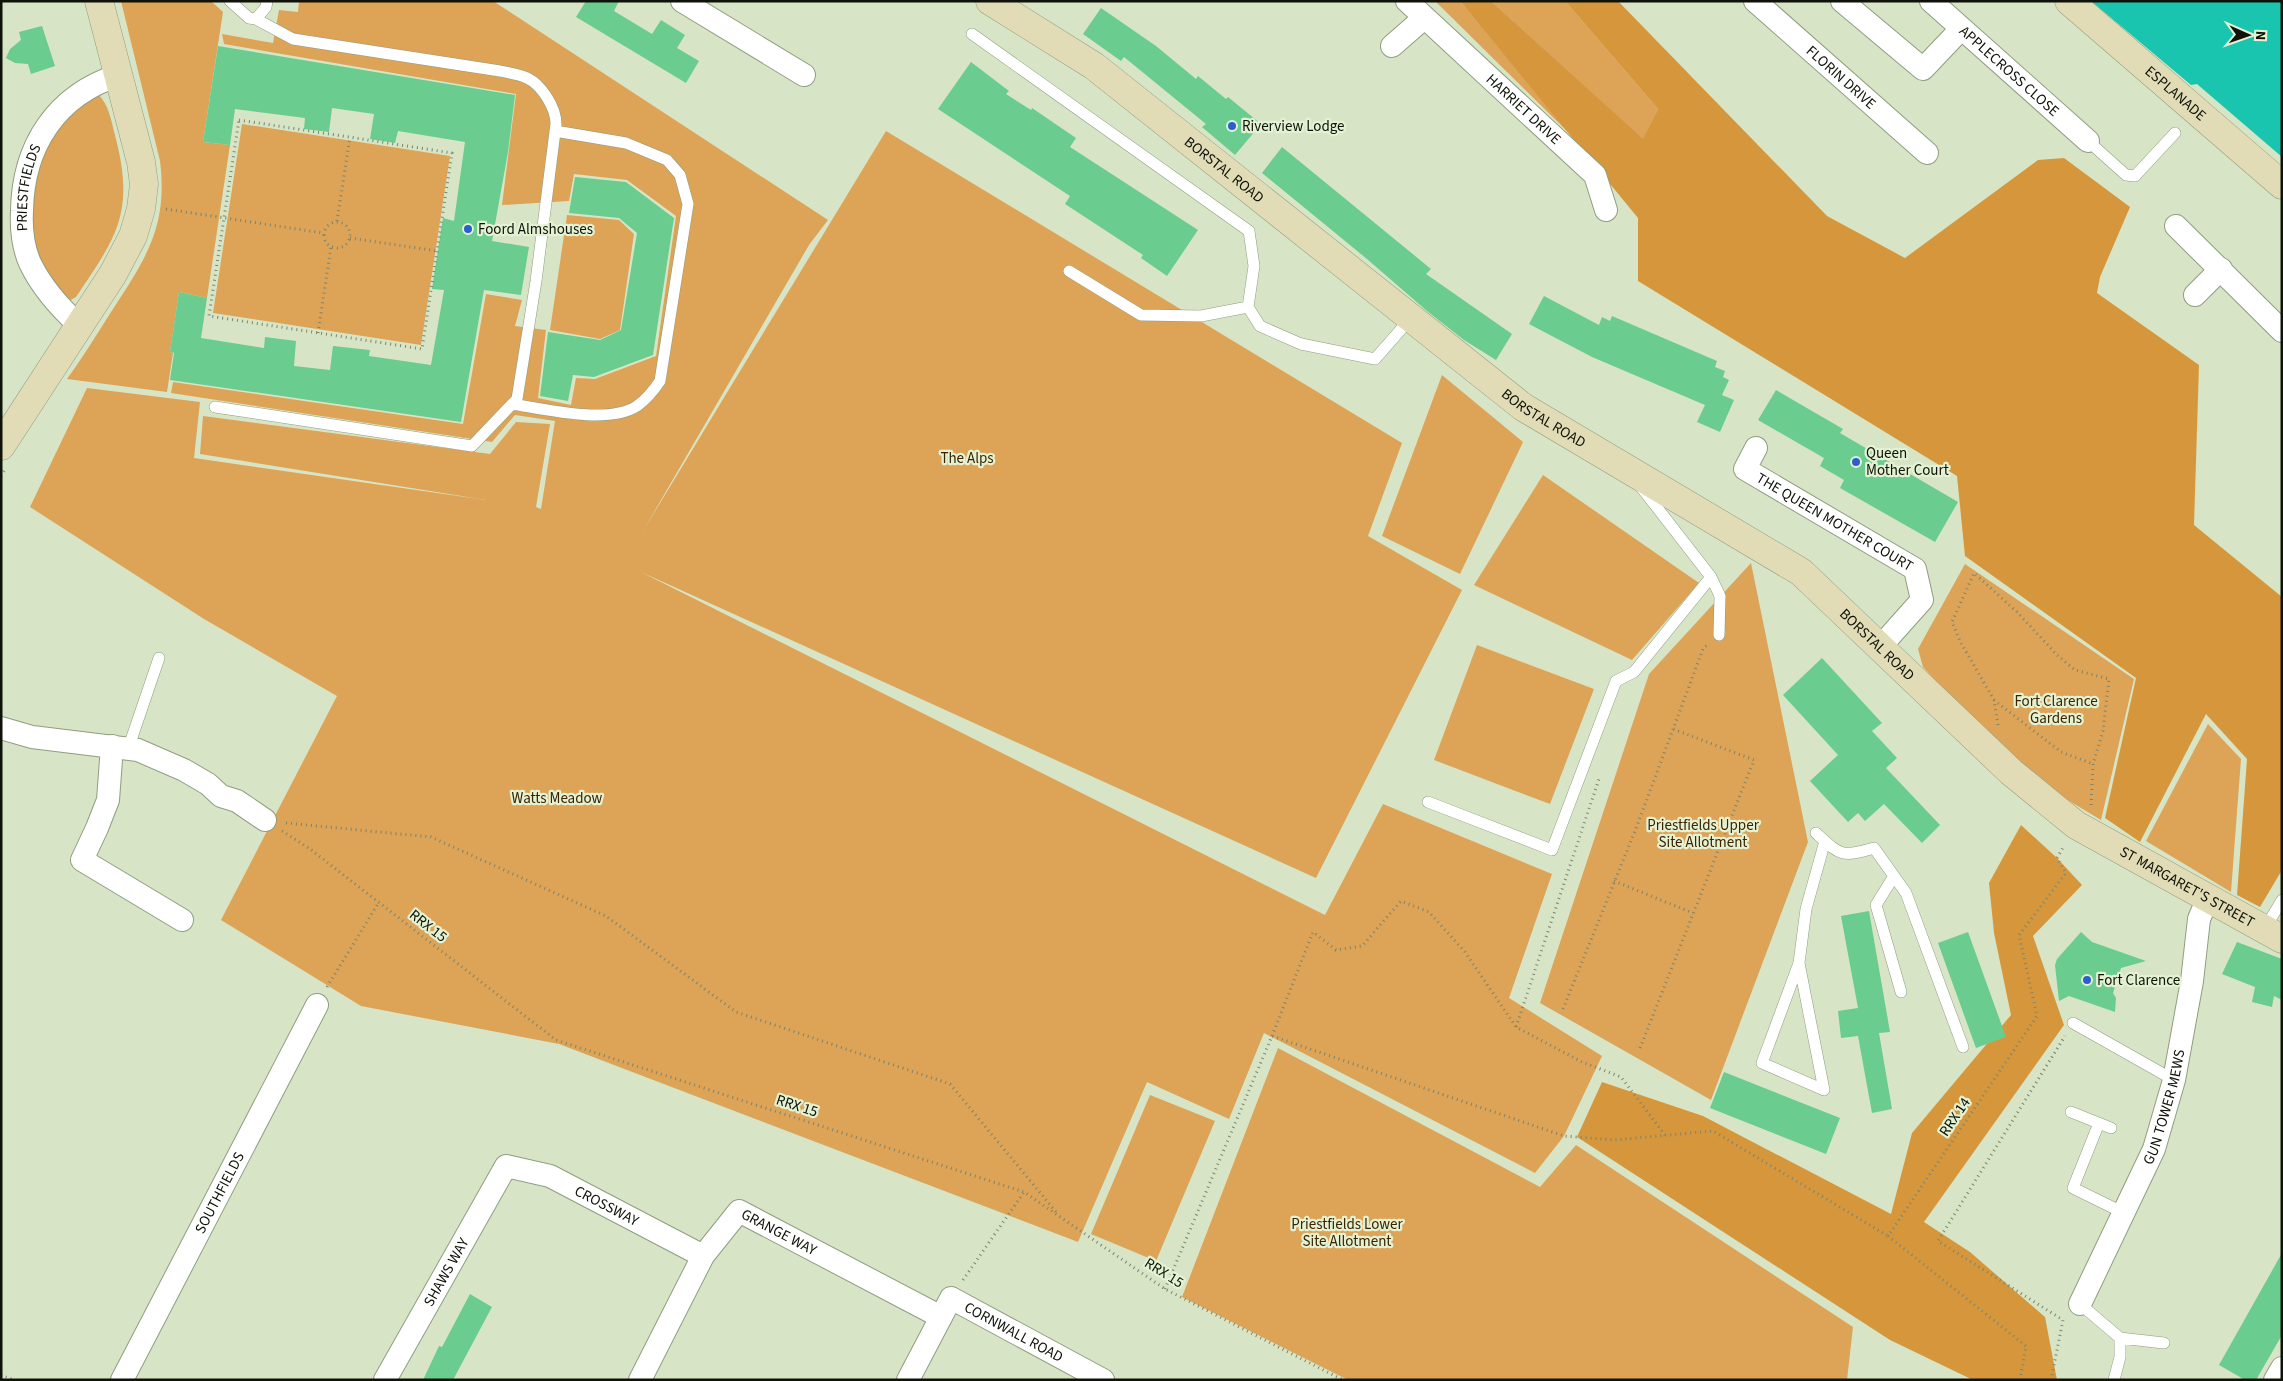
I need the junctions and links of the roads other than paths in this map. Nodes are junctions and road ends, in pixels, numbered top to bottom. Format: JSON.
{"nodes":[{"id":1,"x":99,"y":1,"type":"edge"},
{"id":2,"x":230,"y":1,"type":"edge"},
{"id":3,"x":267,"y":1,"type":"edge"},
{"id":4,"x":682,"y":1,"type":"edge"},
{"id":5,"x":990,"y":1,"type":"edge"},
{"id":6,"x":1407,"y":1,"type":"edge"},
{"id":7,"x":1755,"y":1,"type":"edge"},
{"id":8,"x":1842,"y":1,"type":"edge"},
{"id":9,"x":1931,"y":1,"type":"edge"},
{"id":10,"x":2069,"y":1,"type":"edge"},
{"id":11,"x":1424,"y":18,"type":"junction"},
{"id":12,"x":256,"y":19,"type":"junction"},
{"id":13,"x":1961,"y":29,"type":"junction"},
{"id":14,"x":972,"y":34,"type":"dead end"},
{"id":15,"x":1392,"y":46,"type":"dead end"},
{"id":16,"x":119,"y":75,"type":"junction"},
{"id":17,"x":804,"y":75,"type":"dead end"},
{"id":18,"x":555,"y":131,"type":"junction"},
{"id":19,"x":2175,"y":133,"type":"dead end"},
{"id":20,"x":2088,"y":141,"type":"joint"},
{"id":21,"x":1927,"y":153,"type":"dead end"},
{"id":22,"x":2282,"y":185,"type":"edge"},
{"id":23,"x":1606,"y":210,"type":"dead end"},
{"id":24,"x":2176,"y":226,"type":"dead end"},
{"id":25,"x":2221,"y":269,"type":"junction"},
{"id":26,"x":1069,"y":271,"type":"dead end"},
{"id":27,"x":2195,"y":296,"type":"dead end"},
{"id":28,"x":1248,"y":307,"type":"junction"},
{"id":29,"x":1411,"y":318,"type":"junction"},
{"id":30,"x":80,"y":326,"type":"junction"},
{"id":31,"x":2282,"y":331,"type":"edge"},
{"id":32,"x":512,"y":404,"type":"junction"},
{"id":33,"x":215,"y":407,"type":"dead end"},
{"id":34,"x":1,"y":446,"type":"edge"},
{"id":35,"x":1756,"y":448,"type":"dead end"},
{"id":36,"x":1628,"y":470,"type":"junction"},
{"id":37,"x":1711,"y":576,"type":"junction"},
{"id":38,"x":1718,"y":635,"type":"road end"},
{"id":39,"x":1881,"y":646,"type":"junction"},
{"id":40,"x":159,"y":658,"type":"dead end"},
{"id":41,"x":1,"y":728,"type":"edge"},
{"id":42,"x":120,"y":747,"type":"junction"},
{"id":43,"x":1428,"y":802,"type":"dead end"},
{"id":44,"x":266,"y":820,"type":"road end"},
{"id":45,"x":2087,"y":824,"type":"joint"},
{"id":46,"x":1816,"y":833,"type":"dead end"},
{"id":47,"x":1825,"y":841,"type":"junction"},
{"id":48,"x":1894,"y":876,"type":"junction"},
{"id":49,"x":2208,"y":898,"type":"junction"},
{"id":50,"x":2282,"y":900,"type":"edge"},
{"id":51,"x":182,"y":920,"type":"dead end"},
{"id":52,"x":2273,"y":935,"type":"edge"},
{"id":53,"x":1799,"y":963,"type":"junction"},
{"id":54,"x":1901,"y":992,"type":"dead end"},
{"id":55,"x":317,"y":1005,"type":"road end"},
{"id":56,"x":2074,"y":1023,"type":"road end"},
{"id":57,"x":1962,"y":1047,"type":"dead end"},
{"id":58,"x":2174,"y":1080,"type":"junction"},
{"id":59,"x":2071,"y":1112,"type":"dead end"},
{"id":60,"x":2098,"y":1123,"type":"junction"},
{"id":61,"x":2111,"y":1128,"type":"dead end"},
{"id":62,"x":506,"y":1166,"type":"joint"},
{"id":63,"x":2124,"y":1212,"type":"junction"},
{"id":64,"x":703,"y":1256,"type":"junction"},
{"id":65,"x":2080,"y":1304,"type":"joint"},
{"id":66,"x":946,"y":1307,"type":"junction"},
{"id":67,"x":2120,"y":1338,"type":"junction"},
{"id":68,"x":2164,"y":1343,"type":"dead end"},
{"id":69,"x":2282,"y":1368,"type":"edge"},
{"id":70,"x":391,"y":1378,"type":"edge"},
{"id":71,"x":122,"y":1380,"type":"edge"},
{"id":72,"x":640,"y":1380,"type":"edge"},
{"id":73,"x":908,"y":1380,"type":"edge"},
{"id":74,"x":1103,"y":1380,"type":"edge"},
{"id":75,"x":2114,"y":1380,"type":"edge"},
{"id":76,"x":2275,"y":1380,"type":"edge"}],
"edges":[{"from":1,"to":16,"type":"street"},
{"from":2,"to":12,"type":"lane"},
{"from":3,"to":12,"type":"lane"},
{"from":4,"to":17,"type":"street"},
{"from":5,"to":29,"type":"street","name":"BORSTAL ROAD"},
{"from":6,"to":11,"type":"street","name":"HARRIET DRIVE"},
{"from":7,"to":21,"type":"street","name":"FLORIN DRIVE"},
{"from":8,"to":13,"type":"street"},
{"from":9,"to":13,"type":"street","name":"APPLECROSS CLOSE"},
{"from":10,"to":22,"type":"street","name":"ESPLANADE"},
{"from":11,"to":15,"type":"street"},
{"from":11,"to":23,"type":"street","name":"HARRIET DRIVE"},
{"from":12,"to":18,"type":"lane"},
{"from":13,"to":20,"type":"street","name":"APPLECROSS CLOSE"},
{"from":14,"to":28,"type":"lane"},
{"from":16,"to":30,"type":"street"},
{"from":16,"to":30,"type":"street","name":"PRIESTFIELDS"},
{"from":18,"to":32,"type":"lane"},
{"from":18,"to":32,"type":"lane"},
{"from":19,"to":20,"type":"lane"},
{"from":24,"to":25,"type":"street"},
{"from":25,"to":27,"type":"street"},
{"from":25,"to":31,"type":"street"},
{"from":26,"to":28,"type":"lane"},
{"from":28,"to":29,"type":"lane"},
{"from":29,"to":36,"type":"street","name":"BORSTAL ROAD"},
{"from":30,"to":34,"type":"street"},
{"from":32,"to":33,"type":"lane"},
{"from":35,"to":39,"type":"street","name":"THE QUEEN MOTHER COURT"},
{"from":36,"to":37,"type":"lane"},
{"from":36,"to":39,"type":"street","name":"BORSTAL ROAD"},
{"from":37,"to":38,"type":"lane"},
{"from":37,"to":43,"type":"lane"},
{"from":39,"to":45,"type":"street","name":"BORSTAL ROAD"},
{"from":40,"to":42,"type":"lane"},
{"from":41,"to":42,"type":"street"},
{"from":42,"to":44,"type":"street"},
{"from":42,"to":51,"type":"street"},
{"from":45,"to":49,"type":"street","name":"ST MARGARET'S STREET"},
{"from":46,"to":47,"type":"lane"},
{"from":47,"to":48,"type":"lane"},
{"from":47,"to":53,"type":"lane"},
{"from":48,"to":54,"type":"lane"},
{"from":48,"to":57,"type":"lane"},
{"from":49,"to":52,"type":"street","name":"ST MARGARET'S STREET"},
{"from":49,"to":58,"type":"street","name":"GUN TOWER MEWS"},
{"from":50,"to":52,"type":"lane"},
{"from":53,"to":53,"type":"lane"},
{"from":55,"to":71,"type":"street","name":"SOUTHFIELDS"},
{"from":56,"to":58,"type":"lane"},
{"from":58,"to":63,"type":"street","name":"GUN TOWER MEWS"},
{"from":59,"to":60,"type":"lane"},
{"from":60,"to":61,"type":"lane"},
{"from":60,"to":63,"type":"lane"},
{"from":62,"to":64,"type":"street","name":"CROSSWAY"},
{"from":62,"to":70,"type":"street","name":"SHAWS WAY"},
{"from":63,"to":65,"type":"street","name":"GUN TOWER MEWS"},
{"from":64,"to":66,"type":"street","name":"GRANGE WAY"},
{"from":64,"to":72,"type":"street","name":"GRANGE WAY"},
{"from":65,"to":67,"type":"lane"},
{"from":66,"to":73,"type":"street"},
{"from":66,"to":74,"type":"street","name":"CORNWALL ROAD"},
{"from":67,"to":68,"type":"lane"},
{"from":67,"to":75,"type":"lane"},
{"from":69,"to":76,"type":"street"}]}
